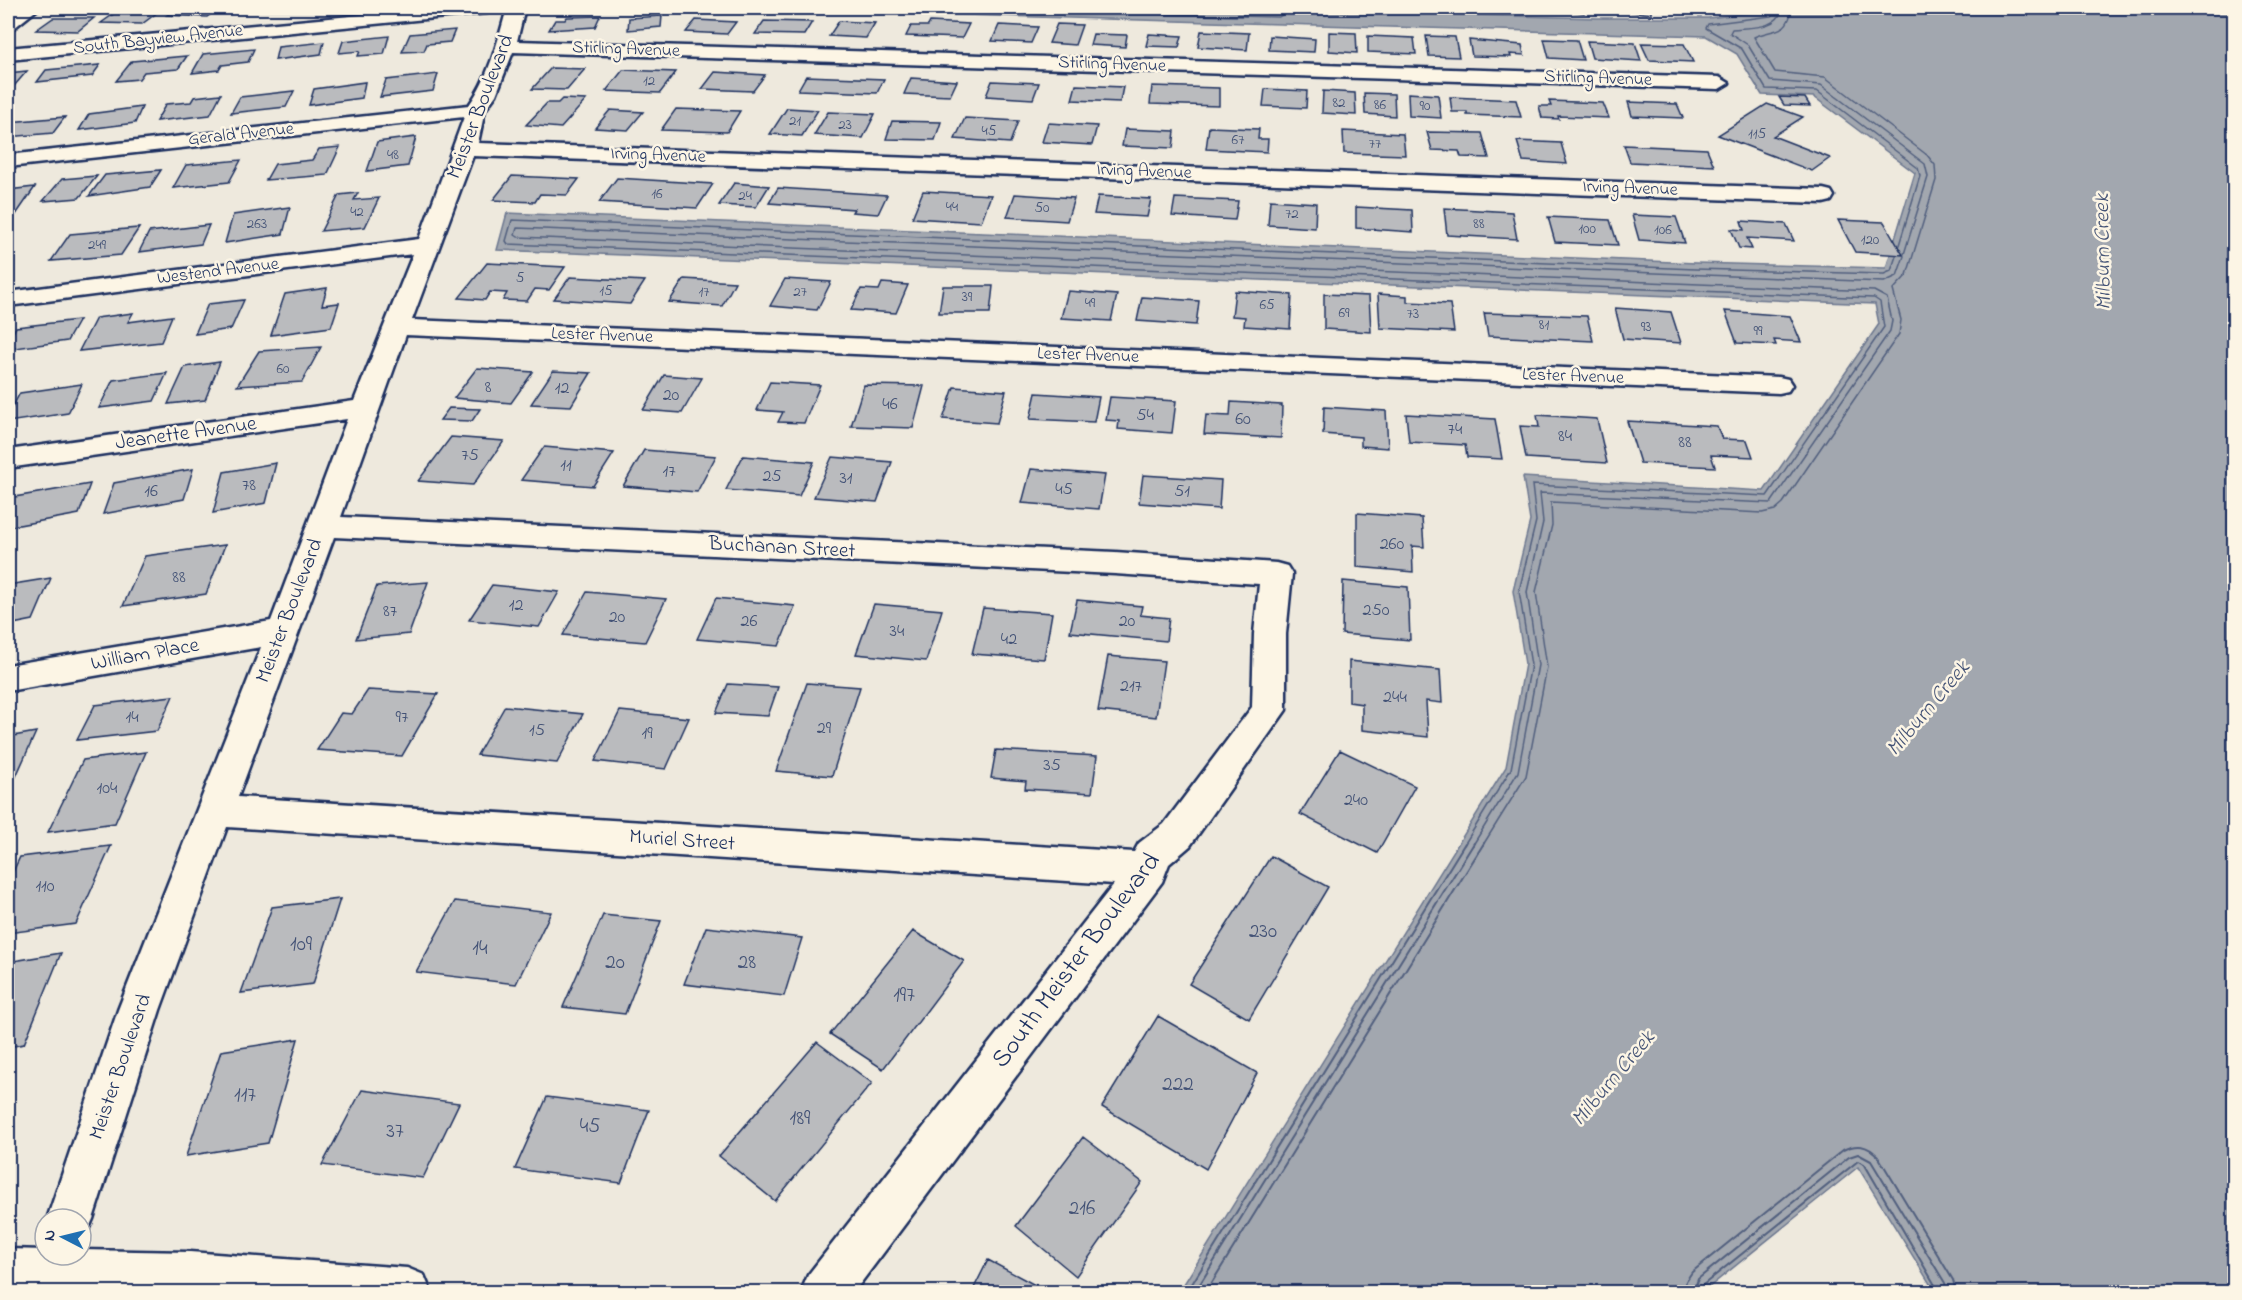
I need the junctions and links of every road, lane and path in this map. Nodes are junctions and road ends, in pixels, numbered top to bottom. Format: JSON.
{"nodes":[{"id":1,"x":30,"y":8,"type":"edge"},
{"id":2,"x":487,"y":8,"type":"edge"},
{"id":3,"x":516,"y":8,"type":"edge"},
{"id":4,"x":254,"y":14,"type":"dead end"},
{"id":5,"x":8,"y":24,"type":"edge"},
{"id":6,"x":233,"y":32,"type":"junction"},
{"id":7,"x":506,"y":46,"type":"junction"},
{"id":8,"x":8,"y":54,"type":"edge"},
{"id":9,"x":1719,"y":83,"type":"dead end"},
{"id":10,"x":475,"y":110,"type":"junction"},
{"id":11,"x":465,"y":149,"type":"junction"},
{"id":12,"x":8,"y":161,"type":"edge"},
{"id":13,"x":1823,"y":196,"type":"dead end"},
{"id":14,"x":428,"y":245,"type":"junction"},
{"id":15,"x":8,"y":299,"type":"edge"},
{"id":16,"x":397,"y":327,"type":"junction"},
{"id":17,"x":1779,"y":385,"type":"dead end"},
{"id":18,"x":365,"y":408,"type":"junction"},
{"id":19,"x":8,"y":459,"type":"edge"},
{"id":20,"x":323,"y":526,"type":"junction"},
{"id":21,"x":1240,"y":572,"type":"joint"},
{"id":22,"x":282,"y":632,"type":"junction"},
{"id":23,"x":8,"y":678,"type":"edge"},
{"id":24,"x":215,"y":811,"type":"junction"},
{"id":25,"x":1148,"y":870,"type":"junction"},
{"id":26,"x":74,"y":1207,"type":"edge"},
{"id":27,"x":41,"y":1273,"type":"edge"},
{"id":28,"x":407,"y":1293,"type":"edge"},
{"id":29,"x":825,"y":1293,"type":"edge"}],
"edges":[{"from":1,"to":5,"type":"street"},
{"from":2,"to":6,"type":"street","name":"South Bayview Avenue"},
{"from":3,"to":7,"type":"street","name":"Meister Boulevard"},
{"from":4,"to":6,"type":"street"},
{"from":6,"to":8,"type":"street","name":"South Bayview Avenue"},
{"from":7,"to":9,"type":"street","name":"Stirling Avenue"},
{"from":7,"to":10,"type":"street","name":"Meister Boulevard"},
{"from":10,"to":11,"type":"street","name":"Meister Boulevard"},
{"from":10,"to":12,"type":"street","name":"Gerald Avenue"},
{"from":11,"to":13,"type":"street","name":"Irving Avenue"},
{"from":11,"to":14,"type":"street","name":"Meister Boulevard"},
{"from":14,"to":15,"type":"street","name":"Westend Avenue"},
{"from":14,"to":16,"type":"street","name":"Meister Boulevard"},
{"from":16,"to":17,"type":"street","name":"Lester Avenue"},
{"from":16,"to":18,"type":"street","name":"Meister Boulevard"},
{"from":18,"to":19,"type":"street","name":"Jeanette Avenue"},
{"from":18,"to":20,"type":"street","name":"Meister Boulevard"},
{"from":20,"to":21,"type":"street","name":"Buchanan Street"},
{"from":20,"to":22,"type":"street","name":"Meister Boulevard"},
{"from":21,"to":25,"type":"street","name":"South Meister Boulevard"},
{"from":22,"to":23,"type":"street","name":"William Place"},
{"from":22,"to":24,"type":"street","name":"Meister Boulevard"},
{"from":24,"to":25,"type":"street","name":"Muriel Street"},
{"from":24,"to":26,"type":"street","name":"Meister Boulevard"},
{"from":25,"to":29,"type":"street","name":"South Meister Boulevard"},
{"from":27,"to":28,"type":"street"}]}
